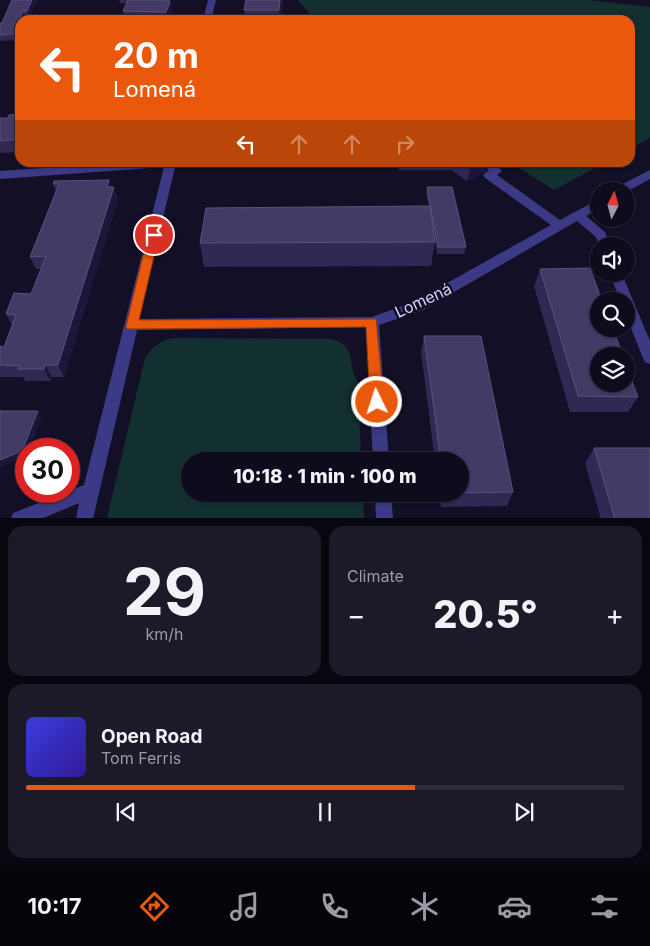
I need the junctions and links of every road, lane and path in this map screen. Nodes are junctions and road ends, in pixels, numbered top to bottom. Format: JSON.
{"nodes":[{"id":1,"x":212,"y":0,"type":"edge"},
{"id":2,"x":208,"y":15,"type":"edge"},
{"id":3,"x":114,"y":167,"type":"edge"},
{"id":4,"x":170,"y":167,"type":"edge"},
{"id":5,"x":494,"y":167,"type":"edge"},
{"id":6,"x":650,"y":174,"type":"edge"},
{"id":7,"x":0,"y":175,"type":"edge"},
{"id":8,"x":635,"y":182,"type":"edge"},
{"id":9,"x":590,"y":208,"type":"edge"},
{"id":10,"x":577,"y":215,"type":"junction"},
{"id":11,"x":560,"y":226,"type":"junction"},
{"id":12,"x":602,"y":237,"type":"edge"},
{"id":13,"x":619,"y":282,"type":"edge"},
{"id":14,"x":372,"y":322,"type":"junction"},
{"id":15,"x":132,"y":326,"type":"junction"},
{"id":16,"x":650,"y":358,"type":"edge"},
{"id":17,"x":380,"y":452,"type":"edge"},
{"id":18,"x":90,"y":491,"type":"junction"},
{"id":19,"x":384,"y":502,"type":"edge"},
{"id":20,"x":19,"y":518,"type":"edge"},
{"id":21,"x":84,"y":518,"type":"edge"},
{"id":22,"x":385,"y":518,"type":"edge"}],
"edges":[{"from":1,"to":2,"type":"street"},
{"from":3,"to":7,"type":"street"},
{"from":4,"to":15,"type":"street"},
{"from":5,"to":11,"type":"street"},
{"from":6,"to":8,"type":"street"},
{"from":9,"to":10,"type":"street","name":"Lomená"},
{"from":10,"to":11,"type":"street","name":"Lomená"},
{"from":10,"to":12,"type":"street"},
{"from":11,"to":14,"type":"street","name":"Lomená"},
{"from":13,"to":16,"type":"street"},
{"from":14,"to":15,"type":"street","name":"Lomená"},
{"from":14,"to":17,"type":"street"},
{"from":15,"to":18,"type":"street"},
{"from":18,"to":20,"type":"street"},
{"from":18,"to":21,"type":"street"},
{"from":19,"to":22,"type":"street"}]}
